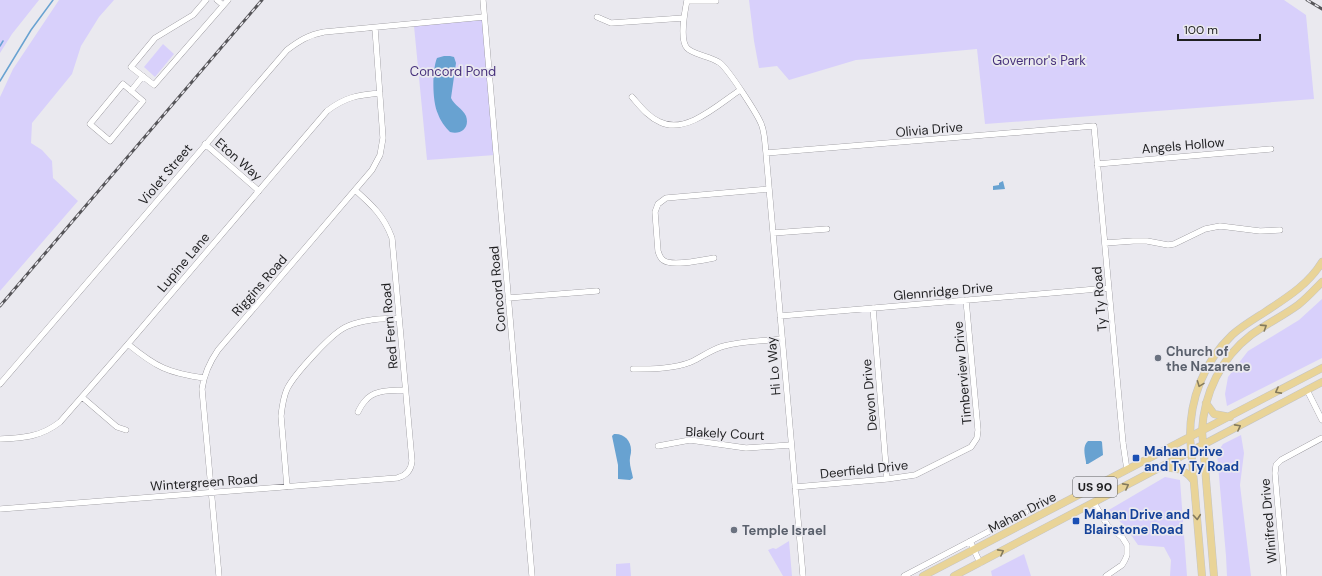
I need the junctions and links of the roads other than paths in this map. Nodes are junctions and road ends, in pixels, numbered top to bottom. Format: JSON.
{"nodes":[{"id":1,"x":206,"y":0,"type":"edge"},
{"id":2,"x":217,"y":0,"type":"edge"},
{"id":3,"x":228,"y":0,"type":"edge"},
{"id":4,"x":483,"y":0,"type":"edge"},
{"id":5,"x":687,"y":1,"type":"edge"},
{"id":6,"x":716,"y":1,"type":"dead end"},
{"id":7,"x":223,"y":5,"type":"junction"},
{"id":8,"x":597,"y":17,"type":"dead end"},
{"id":9,"x":484,"y":18,"type":"junction"},
{"id":10,"x":684,"y":18,"type":"junction"},
{"id":11,"x":374,"y":28,"type":"junction"},
{"id":12,"x":143,"y":76,"type":"junction"},
{"id":13,"x":740,"y":90,"type":"junction"},
{"id":14,"x":131,"y":91,"type":"junction"},
{"id":15,"x":380,"y":93,"type":"junction"},
{"id":16,"x":632,"y":97,"type":"dead end"},
{"id":17,"x":1094,"y":126,"type":"joint"},
{"id":18,"x":205,"y":144,"type":"junction"},
{"id":19,"x":1271,"y":149,"type":"dead end"},
{"id":20,"x":766,"y":153,"type":"junction"},
{"id":21,"x":1097,"y":164,"type":"junction"},
{"id":22,"x":769,"y":189,"type":"junction"},
{"id":23,"x":259,"y":190,"type":"junction"},
{"id":24,"x":354,"y":190,"type":"junction"},
{"id":25,"x":827,"y":229,"type":"dead end"},
{"id":26,"x":1280,"y":230,"type":"dead end"},
{"id":27,"x":773,"y":233,"type":"junction"},
{"id":28,"x":1105,"y":243,"type":"junction"},
{"id":29,"x":714,"y":258,"type":"dead end"},
{"id":30,"x":1322,"y":262,"type":"edge"},
{"id":31,"x":1322,"y":282,"type":"edge"},
{"id":32,"x":1303,"y":285,"type":"junction"},
{"id":33,"x":1109,"y":288,"type":"junction"},
{"id":34,"x":597,"y":291,"type":"dead end"},
{"id":35,"x":1312,"y":292,"type":"junction"},
{"id":36,"x":508,"y":298,"type":"junction"},
{"id":37,"x":966,"y":300,"type":"junction"},
{"id":38,"x":873,"y":308,"type":"junction"},
{"id":39,"x":780,"y":316,"type":"junction"},
{"id":40,"x":399,"y":318,"type":"junction"},
{"id":41,"x":782,"y":339,"type":"junction"},
{"id":42,"x":128,"y":344,"type":"junction"},
{"id":43,"x":1219,"y":350,"type":"junction"},
{"id":44,"x":1225,"y":362,"type":"junction"},
{"id":45,"x":1322,"y":368,"type":"edge"},
{"id":46,"x":633,"y":369,"type":"dead end"},
{"id":47,"x":204,"y":378,"type":"junction"},
{"id":48,"x":1322,"y":382,"type":"edge"},
{"id":49,"x":0,"y":384,"type":"edge"},
{"id":50,"x":405,"y":390,"type":"junction"},
{"id":51,"x":1307,"y":390,"type":"junction"},
{"id":52,"x":82,"y":397,"type":"junction"},
{"id":53,"x":1206,"y":403,"type":"junction"},
{"id":54,"x":358,"y":412,"type":"dead end"},
{"id":55,"x":1230,"y":417,"type":"junction"},
{"id":56,"x":1322,"y":420,"type":"edge"},
{"id":57,"x":126,"y":430,"type":"dead end"},
{"id":58,"x":1202,"y":431,"type":"junction"},
{"id":59,"x":1190,"y":437,"type":"junction"},
{"id":60,"x":1322,"y":438,"type":"edge"},
{"id":61,"x":0,"y":439,"type":"edge"},
{"id":62,"x":974,"y":444,"type":"joint"},
{"id":63,"x":791,"y":445,"type":"junction"},
{"id":64,"x":1203,"y":445,"type":"junction"},
{"id":65,"x":658,"y":446,"type":"dead end"},
{"id":66,"x":1191,"y":450,"type":"junction"},
{"id":67,"x":1158,"y":468,"type":"junction"},
{"id":68,"x":1127,"y":470,"type":"junction"},
{"id":69,"x":408,"y":473,"type":"joint"},
{"id":70,"x":887,"y":479,"type":"junction"},
{"id":71,"x":1194,"y":480,"type":"junction"},
{"id":72,"x":287,"y":487,"type":"junction"},
{"id":73,"x":795,"y":487,"type":"junction"},
{"id":74,"x":211,"y":493,"type":"junction"},
{"id":75,"x":1094,"y":503,"type":"junction"},
{"id":76,"x":0,"y":509,"type":"edge"},
{"id":77,"x":1026,"y":512,"type":"dead end"},
{"id":78,"x":970,"y":541,"type":"junction"},
{"id":79,"x":974,"y":550,"type":"junction"},
{"id":80,"x":980,"y":562,"type":"junction"},
{"id":81,"x":915,"y":570,"type":"junction"},
{"id":82,"x":219,"y":576,"type":"edge"},
{"id":83,"x":532,"y":576,"type":"edge"},
{"id":84,"x":803,"y":576,"type":"edge"},
{"id":85,"x":904,"y":576,"type":"edge"},
{"id":86,"x":918,"y":576,"type":"edge"},
{"id":87,"x":924,"y":576,"type":"edge"},
{"id":88,"x":954,"y":576,"type":"edge"},
{"id":89,"x":1106,"y":576,"type":"edge"},
{"id":90,"x":1202,"y":576,"type":"edge"},
{"id":91,"x":1214,"y":576,"type":"edge"},
{"id":92,"x":1284,"y":576,"type":"edge"}],
"edges":[{"from":1,"to":12,"type":"street"},
{"from":2,"to":7,"type":"street"},
{"from":3,"to":7,"type":"street"},
{"from":4,"to":9,"type":"street","name":"Concord Road"},
{"from":5,"to":6,"type":"street"},
{"from":5,"to":10,"type":"street"},
{"from":7,"to":12,"type":"street"},
{"from":8,"to":10,"type":"street"},
{"from":9,"to":11,"type":"street","name":"Violet Street"},
{"from":9,"to":36,"type":"street","name":"Concord Road"},
{"from":10,"to":13,"type":"street","name":"Hi Lo Way"},
{"from":11,"to":15,"type":"street","name":"Riggins Road"},
{"from":11,"to":18,"type":"street","name":"Violet Street"},
{"from":12,"to":14,"type":"street"},
{"from":13,"to":16,"type":"street"},
{"from":13,"to":20,"type":"street","name":"Hi Lo Way"},
{"from":14,"to":14,"type":"street"},
{"from":15,"to":23,"type":"street","name":"Lupine Lane"},
{"from":15,"to":24,"type":"street","name":"Riggins Road"},
{"from":17,"to":20,"type":"street","name":"Olivia Drive"},
{"from":17,"to":21,"type":"street","name":"Ty Ty Road"},
{"from":18,"to":23,"type":"street","name":"Eton Way"},
{"from":18,"to":49,"type":"street","name":"Violet Street"},
{"from":19,"to":21,"type":"street","name":"Angels Hollow"},
{"from":20,"to":22,"type":"street","name":"Hi Lo Way"},
{"from":21,"to":28,"type":"street","name":"Ty Ty Road"},
{"from":22,"to":27,"type":"street","name":"Hi Lo Way"},
{"from":22,"to":29,"type":"street"},
{"from":23,"to":42,"type":"street","name":"Lupine Lane"},
{"from":24,"to":40,"type":"street","name":"Red Fern Road"},
{"from":24,"to":47,"type":"street","name":"Riggins Road"},
{"from":25,"to":27,"type":"street"},
{"from":26,"to":28,"type":"street"},
{"from":27,"to":39,"type":"street","name":"Hi Lo Way"},
{"from":28,"to":33,"type":"street","name":"Ty Ty Road"},
{"from":30,"to":32,"type":"main road"},
{"from":31,"to":35,"type":"main road"},
{"from":32,"to":35,"type":"main road"},
{"from":32,"to":43,"type":"main road"},
{"from":33,"to":37,"type":"street","name":"Glennridge Drive"},
{"from":33,"to":68,"type":"street","name":"Ty Ty Road"},
{"from":34,"to":36,"type":"street"},
{"from":44,"to":35,"type":"main road","one_way":true},
{"from":36,"to":83,"type":"street","name":"Concord Road"},
{"from":37,"to":38,"type":"street","name":"Glennridge Drive"},
{"from":37,"to":62,"type":"street","name":"Timberview Drive"},
{"from":38,"to":39,"type":"street","name":"Glennridge Drive"},
{"from":38,"to":70,"type":"street","name":"Devon Drive"},
{"from":39,"to":41,"type":"street","name":"Hi Lo Way"},
{"from":40,"to":50,"type":"street","name":"Red Fern Road"},
{"from":40,"to":72,"type":"street"},
{"from":41,"to":46,"type":"street"},
{"from":41,"to":63,"type":"street","name":"Hi Lo Way"},
{"from":42,"to":47,"type":"street"},
{"from":42,"to":52,"type":"street","name":"Lupine Lane"},
{"from":43,"to":44,"type":"main road"},
{"from":43,"to":59,"type":"main road","one_way":true},
{"from":44,"to":53,"type":"main road"},
{"from":45,"to":55,"type":"main road","name":"Mahan Drive","number":"US 90","one_way":true},
{"from":47,"to":74,"type":"street","name":"Riggins Road"},
{"from":48,"to":51,"type":"main road","name":"Mahan Drive","number":"US 90"},
{"from":50,"to":54,"type":"street"},
{"from":50,"to":69,"type":"street","name":"Red Fern Road"},
{"from":51,"to":56,"type":"street"},
{"from":64,"to":51,"type":"main road","name":"Mahan Drive","number":"US 90","one_way":true},
{"from":52,"to":57,"type":"street"},
{"from":52,"to":61,"type":"street","name":"Lupine Lane"},
{"from":53,"to":55,"type":"main road"},
{"from":53,"to":58,"type":"main road"},
{"from":55,"to":58,"type":"main road","name":"Mahan Drive","number":"US 90"},
{"from":58,"to":59,"type":"main road","name":"Mahan Drive","number":"US 90"},
{"from":58,"to":64,"type":"main road"},
{"from":59,"to":66,"type":"main road"},
{"from":59,"to":68,"type":"main road","name":"Mahan Drive","number":"US 90"},
{"from":60,"to":92,"type":"street","name":"Winifred Drive"},
{"from":62,"to":70,"type":"street","name":"Deerfield Drive"},
{"from":63,"to":65,"type":"street","name":"Blakely Court"},
{"from":63,"to":73,"type":"street","name":"Hi Lo Way"},
{"from":64,"to":66,"type":"main road","name":"Mahan Drive","number":"US 90"},
{"from":64,"to":91,"type":"main road"},
{"from":66,"to":67,"type":"main road","name":"Mahan Drive","number":"US 90"},
{"from":66,"to":71,"type":"main road"},
{"from":67,"to":71,"type":"main road"},
{"from":75,"to":67,"type":"main road","name":"Mahan Drive","number":"US 90","one_way":true},
{"from":68,"to":79,"type":"main road","name":"Mahan Drive","number":"US 90"},
{"from":69,"to":72,"type":"street","name":"Wintergreen Road"},
{"from":70,"to":73,"type":"street","name":"Deerfield Drive"},
{"from":71,"to":90,"type":"main road","one_way":true},
{"from":72,"to":74,"type":"street","name":"Wintergreen Road"},
{"from":73,"to":84,"type":"street","name":"Hi Lo Way"},
{"from":74,"to":76,"type":"street","name":"Wintergreen Road"},
{"from":74,"to":82,"type":"street","name":"Riggins Road"},
{"from":80,"to":75,"type":"main road","name":"Mahan Drive","number":"US 90","one_way":true},
{"from":75,"to":89,"type":"street"},
{"from":77,"to":78,"type":"street"},
{"from":78,"to":79,"type":"street"},
{"from":78,"to":81,"type":"street"},
{"from":79,"to":80,"type":"street"},
{"from":79,"to":87,"type":"main road","name":"Mahan Drive","number":"US 90"},
{"from":80,"to":88,"type":"main road","name":"Mahan Drive","number":"US 90"},
{"from":81,"to":85,"type":"street"},
{"from":81,"to":86,"type":"street"}]}
